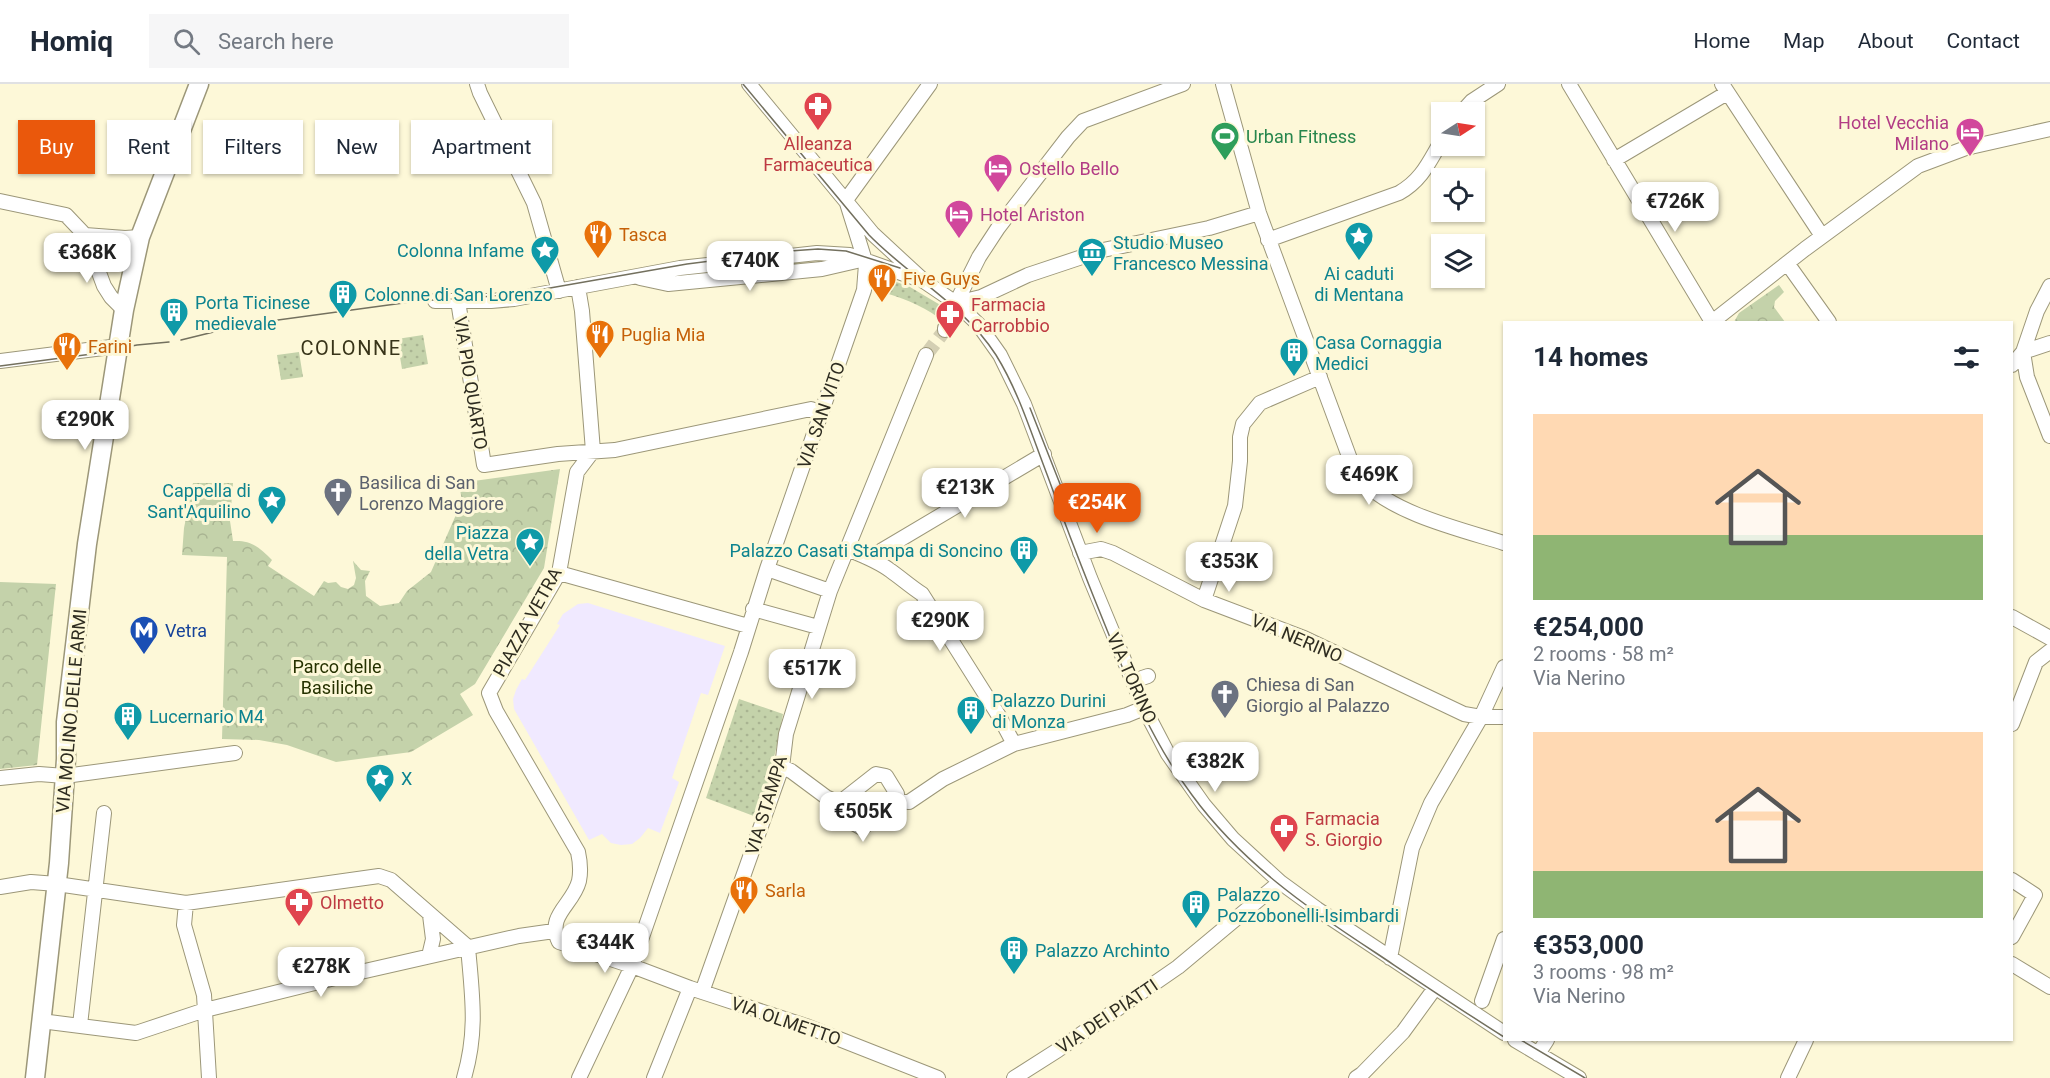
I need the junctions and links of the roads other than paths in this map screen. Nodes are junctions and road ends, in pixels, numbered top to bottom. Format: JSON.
{"nodes":[{"id":1,"x":199,"y":84,"type":"edge"},
{"id":2,"x":477,"y":84,"type":"edge"},
{"id":3,"x":749,"y":84,"type":"edge"},
{"id":4,"x":930,"y":84,"type":"edge"},
{"id":5,"x":1183,"y":84,"type":"edge"},
{"id":6,"x":1223,"y":84,"type":"edge"},
{"id":7,"x":1498,"y":84,"type":"edge"},
{"id":8,"x":1569,"y":84,"type":"edge"},
{"id":9,"x":1725,"y":89,"type":"edge"},
{"id":10,"x":1471,"y":102,"type":"edge"},
{"id":11,"x":2050,"y":129,"type":"edge"},
{"id":12,"x":1432,"y":156,"type":"edge"},
{"id":13,"x":1614,"y":160,"type":"junction"},
{"id":14,"x":846,"y":200,"type":"junction"},
{"id":15,"x":0,"y":201,"type":"edge"},
{"id":16,"x":1259,"y":213,"type":"junction"},
{"id":17,"x":85,"y":235,"type":"junction"},
{"id":18,"x":1822,"y":236,"type":"junction"},
{"id":19,"x":140,"y":237,"type":"junction"},
{"id":20,"x":1268,"y":240,"type":"junction"},
{"id":21,"x":865,"y":259,"type":"junction"},
{"id":22,"x":1787,"y":263,"type":"junction"},
{"id":23,"x":925,"y":282,"type":"junction"},
{"id":24,"x":2050,"y":286,"type":"edge"},
{"id":25,"x":578,"y":287,"type":"junction"},
{"id":26,"x":560,"y":291,"type":"junction"},
{"id":27,"x":435,"y":301,"type":"dead end"},
{"id":28,"x":458,"y":301,"type":"junction"},
{"id":29,"x":956,"y":303,"type":"junction"},
{"id":30,"x":124,"y":310,"type":"junction"},
{"id":31,"x":1711,"y":321,"type":"edge"},
{"id":32,"x":1713,"y":321,"type":"edge"},
{"id":33,"x":1828,"y":321,"type":"edge"},
{"id":34,"x":2050,"y":343,"type":"edge"},
{"id":35,"x":119,"y":346,"type":"junction"},
{"id":36,"x":2023,"y":352,"type":"junction"},
{"id":37,"x":926,"y":355,"type":"tunnel mouth"},
{"id":38,"x":0,"y":361,"type":"edge"},
{"id":39,"x":2013,"y":364,"type":"edge"},
{"id":40,"x":1320,"y":377,"type":"junction"},
{"id":41,"x":822,"y":413,"type":"junction"},
{"id":42,"x":2050,"y":436,"type":"edge"},
{"id":43,"x":593,"y":451,"type":"junction"},
{"id":44,"x":1044,"y":454,"type":"junction"},
{"id":45,"x":1503,"y":543,"type":"edge"},
{"id":46,"x":847,"y":549,"type":"junction"},
{"id":47,"x":1080,"y":553,"type":"junction"},
{"id":48,"x":870,"y":558,"type":"junction"},
{"id":49,"x":767,"y":569,"type":"junction"},
{"id":50,"x":559,"y":573,"type":"junction"},
{"id":51,"x":830,"y":591,"type":"junction"},
{"id":52,"x":1204,"y":600,"type":"junction"},
{"id":53,"x":753,"y":609,"type":"junction"},
{"id":54,"x":2013,"y":618,"type":"edge"},
{"id":55,"x":748,"y":626,"type":"junction"},
{"id":56,"x":818,"y":627,"type":"junction"},
{"id":57,"x":2050,"y":638,"type":"edge"},
{"id":58,"x":2050,"y":651,"type":"edge"},
{"id":59,"x":1503,"y":669,"type":"edge"},
{"id":60,"x":1144,"y":708,"type":"junction"},
{"id":61,"x":1481,"y":717,"type":"junction"},
{"id":62,"x":1503,"y":717,"type":"edge"},
{"id":63,"x":2013,"y":721,"type":"edge"},
{"id":64,"x":1014,"y":744,"type":"junction"},
{"id":65,"x":236,"y":753,"type":"dead end"},
{"id":66,"x":782,"y":767,"type":"junction"},
{"id":67,"x":65,"y":776,"type":"junction"},
{"id":68,"x":0,"y":778,"type":"edge"},
{"id":69,"x":897,"y":801,"type":"junction"},
{"id":70,"x":839,"y":803,"type":"junction"},
{"id":71,"x":104,"y":813,"type":"dead end"},
{"id":72,"x":2013,"y":881,"type":"edge"},
{"id":73,"x":1280,"y":882,"type":"junction"},
{"id":74,"x":57,"y":884,"type":"junction"},
{"id":75,"x":0,"y":887,"type":"edge"},
{"id":76,"x":95,"y":889,"type":"junction"},
{"id":77,"x":186,"y":903,"type":"junction"},
{"id":78,"x":430,"y":915,"type":"junction"},
{"id":79,"x":554,"y":931,"type":"junction"},
{"id":80,"x":2013,"y":935,"type":"edge"},
{"id":81,"x":1503,"y":942,"type":"edge"},
{"id":82,"x":468,"y":947,"type":"junction"},
{"id":83,"x":429,"y":956,"type":"junction"},
{"id":84,"x":1390,"y":958,"type":"junction"},
{"id":85,"x":2013,"y":965,"type":"edge"},
{"id":86,"x":632,"y":966,"type":"junction"},
{"id":87,"x":2050,"y":987,"type":"edge"},
{"id":88,"x":1435,"y":988,"type":"junction"},
{"id":89,"x":696,"y":990,"type":"junction"},
{"id":90,"x":1482,"y":1000,"type":"dead end"},
{"id":91,"x":206,"y":1010,"type":"junction"},
{"id":92,"x":41,"y":1021,"type":"junction"},
{"id":93,"x":80,"y":1025,"type":"junction"},
{"id":94,"x":1503,"y":1032,"type":"edge"},
{"id":95,"x":1517,"y":1041,"type":"edge"},
{"id":96,"x":1546,"y":1041,"type":"edge"},
{"id":97,"x":1805,"y":1041,"type":"edge"},
{"id":98,"x":1538,"y":1054,"type":"junction"},
{"id":99,"x":35,"y":1078,"type":"edge"},
{"id":100,"x":209,"y":1078,"type":"edge"},
{"id":101,"x":464,"y":1078,"type":"edge"},
{"id":102,"x":579,"y":1078,"type":"edge"},
{"id":103,"x":654,"y":1078,"type":"edge"},
{"id":104,"x":939,"y":1078,"type":"edge"},
{"id":105,"x":1014,"y":1078,"type":"edge"},
{"id":106,"x":1356,"y":1078,"type":"edge"},
{"id":107,"x":1579,"y":1078,"type":"edge"},
{"id":108,"x":1788,"y":1078,"type":"edge"}],
"edges":[{"from":1,"to":19,"type":"street","name":"VIA MOLINO DELLE ARMI"},
{"from":2,"to":26,"type":"street"},
{"from":3,"to":14,"type":"street"},
{"from":4,"to":14,"type":"street"},
{"from":5,"to":29,"type":"street"},
{"from":6,"to":16,"type":"street"},
{"from":7,"to":10,"type":"street"},
{"from":8,"to":13,"type":"street"},
{"from":9,"to":13,"type":"street"},
{"from":9,"to":18,"type":"street"},
{"from":11,"to":18,"type":"street"},
{"from":12,"to":20,"type":"street"},
{"from":13,"to":31,"type":"street"},
{"from":14,"to":21,"type":"street","name":"VIA SAN VITO"},
{"from":14,"to":23,"type":"street"},
{"from":15,"to":17,"type":"street"},
{"from":16,"to":20,"type":"street"},
{"from":16,"to":29,"type":"street"},
{"from":17,"to":19,"type":"street"},
{"from":17,"to":30,"type":"street"},
{"from":18,"to":22,"type":"street"},
{"from":19,"to":30,"type":"street","name":"VIA MOLINO DELLE ARMI"},
{"from":20,"to":40,"type":"street"},
{"from":21,"to":23,"type":"street"},
{"from":21,"to":25,"type":"street"},
{"from":21,"to":41,"type":"street","name":"VIA SAN VITO"},
{"from":22,"to":32,"type":"street"},
{"from":22,"to":33,"type":"street"},
{"from":23,"to":29,"type":"street","name":"VIA TORINO"},
{"from":24,"to":36,"type":"street"},
{"from":25,"to":26,"type":"street"},
{"from":25,"to":43,"type":"street"},
{"from":26,"to":28,"type":"street"},
{"from":27,"to":28,"type":"street"},
{"from":28,"to":43,"type":"street","name":"VIA PIO QUARTO"},
{"from":29,"to":44,"type":"street","name":"VIA TORINO"},
{"from":30,"to":35,"type":"street","name":"VIA MOLINO DELLE ARMI"},
{"from":34,"to":36,"type":"street"},
{"from":35,"to":38,"type":"street"},
{"from":35,"to":67,"type":"street","name":"VIA MOLINO DELLE ARMI"},
{"from":36,"to":39,"type":"street"},
{"from":36,"to":42,"type":"street"},
{"from":37,"to":46,"type":"street","name":"VIA STAMPA"},
{"from":40,"to":45,"type":"street"},
{"from":40,"to":52,"type":"street"},
{"from":41,"to":43,"type":"street"},
{"from":41,"to":49,"type":"street","name":"VIA SAN VITO"},
{"from":43,"to":50,"type":"street","name":"PIAZZA VETRA"},
{"from":44,"to":47,"type":"street","name":"VIA TORINO"},
{"from":44,"to":48,"type":"street"},
{"from":46,"to":48,"type":"street"},
{"from":46,"to":51,"type":"street","name":"VIA STAMPA"},
{"from":47,"to":52,"type":"street","name":"VIA NERINO"},
{"from":47,"to":60,"type":"street","name":"VIA TORINO"},
{"from":48,"to":64,"type":"street"},
{"from":49,"to":51,"type":"street"},
{"from":49,"to":53,"type":"street","name":"VIA SAN VITO"},
{"from":50,"to":55,"type":"street"},
{"from":50,"to":79,"type":"street","name":"PIAZZA VETRA"},
{"from":51,"to":56,"type":"street","name":"VIA STAMPA"},
{"from":52,"to":61,"type":"street","name":"VIA NERINO"},
{"from":53,"to":55,"type":"street"},
{"from":53,"to":56,"type":"street"},
{"from":54,"to":57,"type":"street"},
{"from":55,"to":86,"type":"street"},
{"from":56,"to":66,"type":"street","name":"VIA STAMPA"},
{"from":58,"to":63,"type":"street"},
{"from":59,"to":61,"type":"street"},
{"from":60,"to":64,"type":"street"},
{"from":60,"to":73,"type":"street","name":"VIA TORINO"},
{"from":61,"to":62,"type":"street","name":"VIA NERINO"},
{"from":61,"to":84,"type":"street"},
{"from":64,"to":69,"type":"street"},
{"from":65,"to":67,"type":"street"},
{"from":66,"to":70,"type":"street"},
{"from":66,"to":89,"type":"street","name":"VIA STAMPA"},
{"from":67,"to":68,"type":"street"},
{"from":67,"to":74,"type":"street","name":"VIA MOLINO DELLE ARMI"},
{"from":69,"to":70,"type":"street"},
{"from":69,"to":70,"type":"street"},
{"from":71,"to":76,"type":"street"},
{"from":72,"to":80,"type":"street"},
{"from":73,"to":84,"type":"street","name":"VIA TORINO"},
{"from":73,"to":105,"type":"street","name":"VIA DEI PIATTI"},
{"from":74,"to":75,"type":"street"},
{"from":74,"to":76,"type":"street"},
{"from":74,"to":92,"type":"street","name":"VIA MOLINO DELLE ARMI"},
{"from":76,"to":77,"type":"street"},
{"from":76,"to":93,"type":"street"},
{"from":77,"to":78,"type":"street"},
{"from":77,"to":91,"type":"street"},
{"from":78,"to":82,"type":"street"},
{"from":78,"to":83,"type":"street"},
{"from":79,"to":82,"type":"street"},
{"from":79,"to":86,"type":"street","name":"VIA OLMETTO"},
{"from":81,"to":90,"type":"street"},
{"from":82,"to":83,"type":"street"},
{"from":82,"to":101,"type":"street"},
{"from":83,"to":91,"type":"street"},
{"from":84,"to":88,"type":"street","name":"VIA TORINO"},
{"from":85,"to":87,"type":"street"},
{"from":86,"to":89,"type":"street","name":"VIA OLMETTO"},
{"from":86,"to":102,"type":"street"},
{"from":88,"to":94,"type":"street","name":"VIA TORINO"},
{"from":88,"to":106,"type":"street"},
{"from":89,"to":103,"type":"street","name":"VIA STAMPA"},
{"from":89,"to":104,"type":"street","name":"VIA OLMETTO"},
{"from":91,"to":93,"type":"street"},
{"from":91,"to":100,"type":"street"},
{"from":92,"to":93,"type":"street"},
{"from":92,"to":99,"type":"street","name":"VIA MOLINO DELLE ARMI"},
{"from":95,"to":98,"type":"street"},
{"from":96,"to":98,"type":"street"},
{"from":97,"to":108,"type":"street"},
{"from":98,"to":107,"type":"street"}]}
